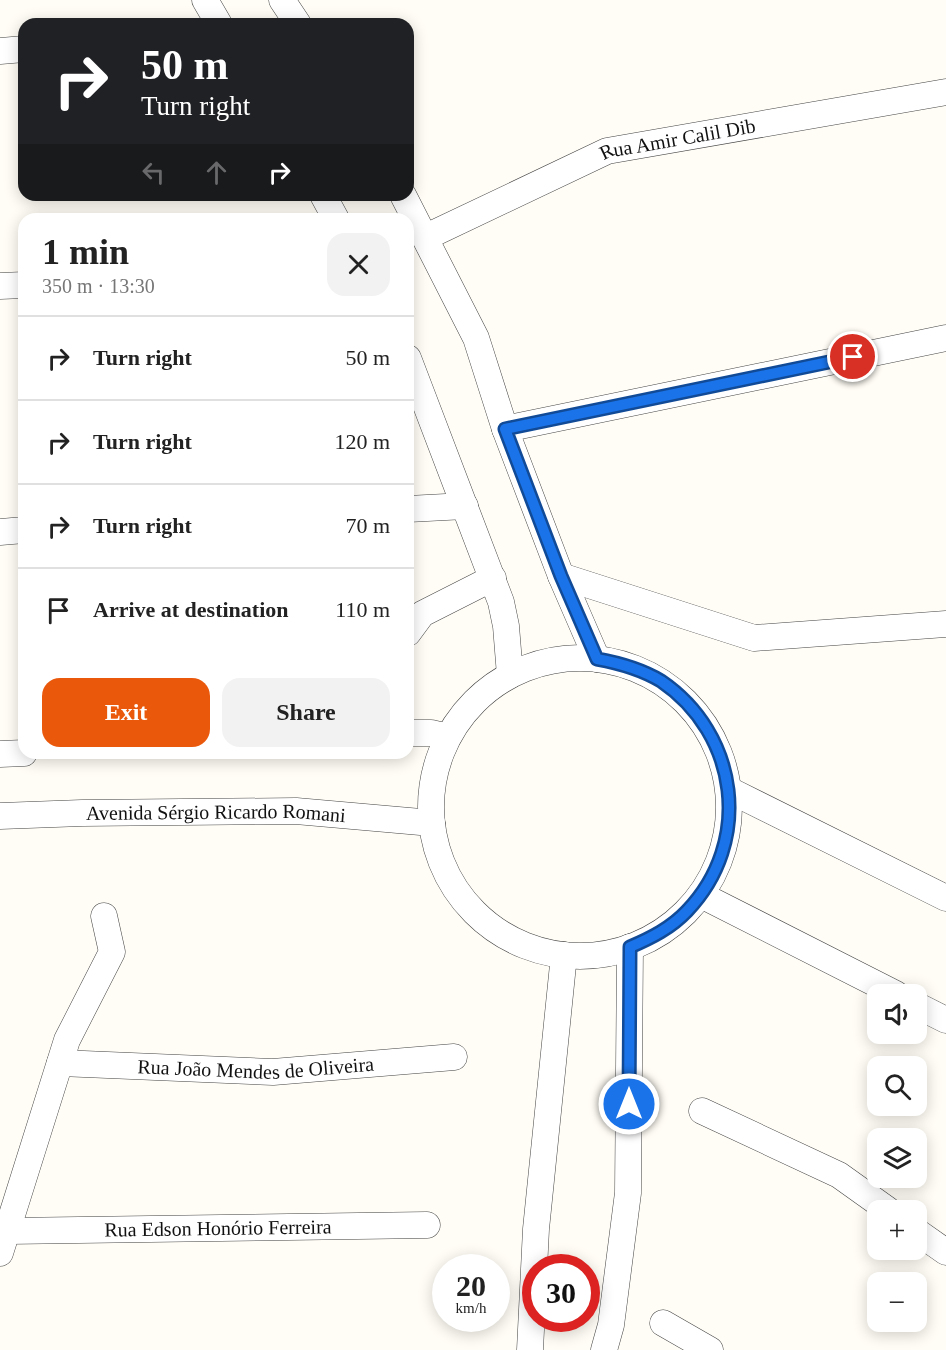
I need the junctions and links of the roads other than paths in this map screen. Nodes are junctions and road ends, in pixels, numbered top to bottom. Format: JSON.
{"nodes":[{"id":1,"x":205,"y":0,"type":"edge"},
{"id":2,"x":282,"y":0,"type":"edge"},
{"id":3,"x":216,"y":18,"type":"edge"},
{"id":4,"x":294,"y":18,"type":"edge"},
{"id":5,"x":18,"y":50,"type":"edge"},
{"id":6,"x":0,"y":51,"type":"edge"},
{"id":7,"x":946,"y":92,"type":"edge"},
{"id":8,"x":414,"y":215,"type":"edge"},
{"id":9,"x":426,"y":237,"type":"junction"},
{"id":10,"x":18,"y":285,"type":"edge"},
{"id":11,"x":0,"y":286,"type":"edge"},
{"id":12,"x":946,"y":338,"type":"edge"},
{"id":13,"x":414,"y":374,"type":"edge"},
{"id":14,"x":505,"y":429,"type":"junction"},
{"id":15,"x":465,"y":506,"type":"junction"},
{"id":16,"x":414,"y":509,"type":"edge"},
{"id":17,"x":18,"y":530,"type":"edge"},
{"id":18,"x":0,"y":531,"type":"edge"},
{"id":19,"x":561,"y":576,"type":"junction"},
{"id":20,"x":493,"y":578,"type":"junction"},
{"id":21,"x":946,"y":624,"type":"edge"},
{"id":22,"x":414,"y":625,"type":"edge"},
{"id":23,"x":597,"y":659,"type":"junction"},
{"id":24,"x":510,"y":675,"type":"junction"},
{"id":25,"x":414,"y":733,"type":"edge"},
{"id":26,"x":448,"y":737,"type":"junction"},
{"id":27,"x":18,"y":753,"type":"edge"},
{"id":28,"x":0,"y":754,"type":"edge"},
{"id":29,"x":729,"y":790,"type":"junction"},
{"id":30,"x":0,"y":816,"type":"edge"},
{"id":31,"x":432,"y":823,"type":"junction"},
{"id":32,"x":701,"y":895,"type":"junction"},
{"id":33,"x":946,"y":898,"type":"edge"},
{"id":34,"x":104,"y":916,"type":"dead end"},
{"id":35,"x":630,"y":947,"type":"junction"},
{"id":36,"x":564,"y":955,"type":"junction"},
{"id":37,"x":876,"y":984,"type":"edge"},
{"id":38,"x":927,"y":1010,"type":"edge"},
{"id":39,"x":946,"y":1020,"type":"edge"},
{"id":40,"x":453,"y":1057,"type":"dead end"},
{"id":41,"x":60,"y":1063,"type":"junction"},
{"id":42,"x":702,"y":1111,"type":"dead end"},
{"id":43,"x":874,"y":1200,"type":"edge"},
{"id":44,"x":428,"y":1225,"type":"dead end"},
{"id":45,"x":927,"y":1239,"type":"edge"},
{"id":46,"x":4,"y":1242,"type":"edge"},
{"id":47,"x":946,"y":1252,"type":"edge"},
{"id":48,"x":663,"y":1323,"type":"dead end"},
{"id":49,"x":530,"y":1350,"type":"edge"},
{"id":50,"x":604,"y":1350,"type":"edge"},
{"id":51,"x":710,"y":1350,"type":"edge"}],
"edges":[{"from":1,"to":3,"type":"street"},
{"from":2,"to":4,"type":"street"},
{"from":5,"to":6,"type":"street"},
{"from":7,"to":9,"type":"street","name":"Rua Amir Calil Dib"},
{"from":8,"to":9,"type":"street"},
{"from":9,"to":14,"type":"street"},
{"from":10,"to":11,"type":"street"},
{"from":12,"to":14,"type":"street"},
{"from":13,"to":15,"type":"street"},
{"from":14,"to":19,"type":"street"},
{"from":15,"to":16,"type":"street"},
{"from":15,"to":20,"type":"street"},
{"from":17,"to":18,"type":"street"},
{"from":19,"to":21,"type":"street"},
{"from":19,"to":23,"type":"street"},
{"from":20,"to":22,"type":"street"},
{"from":20,"to":24,"type":"street"},
{"from":23,"to":24,"type":"street"},
{"from":23,"to":29,"type":"street"},
{"from":24,"to":26,"type":"street"},
{"from":25,"to":26,"type":"street"},
{"from":26,"to":31,"type":"street"},
{"from":27,"to":28,"type":"street"},
{"from":29,"to":32,"type":"street"},
{"from":29,"to":33,"type":"street"},
{"from":30,"to":31,"type":"street","name":"Avenida Sérgio Ricardo Romani"},
{"from":31,"to":36,"type":"street"},
{"from":32,"to":35,"type":"street"},
{"from":32,"to":37,"type":"street"},
{"from":34,"to":41,"type":"street"},
{"from":35,"to":36,"type":"street"},
{"from":35,"to":50,"type":"street"},
{"from":36,"to":49,"type":"street"},
{"from":38,"to":39,"type":"street"},
{"from":40,"to":41,"type":"street","name":"Rua João Mendes de Oliveira"},
{"from":41,"to":46,"type":"street"},
{"from":42,"to":43,"type":"street"},
{"from":44,"to":46,"type":"street","name":"Rua Edson Honório Ferreira"},
{"from":45,"to":47,"type":"street"},
{"from":48,"to":51,"type":"street"}]}
